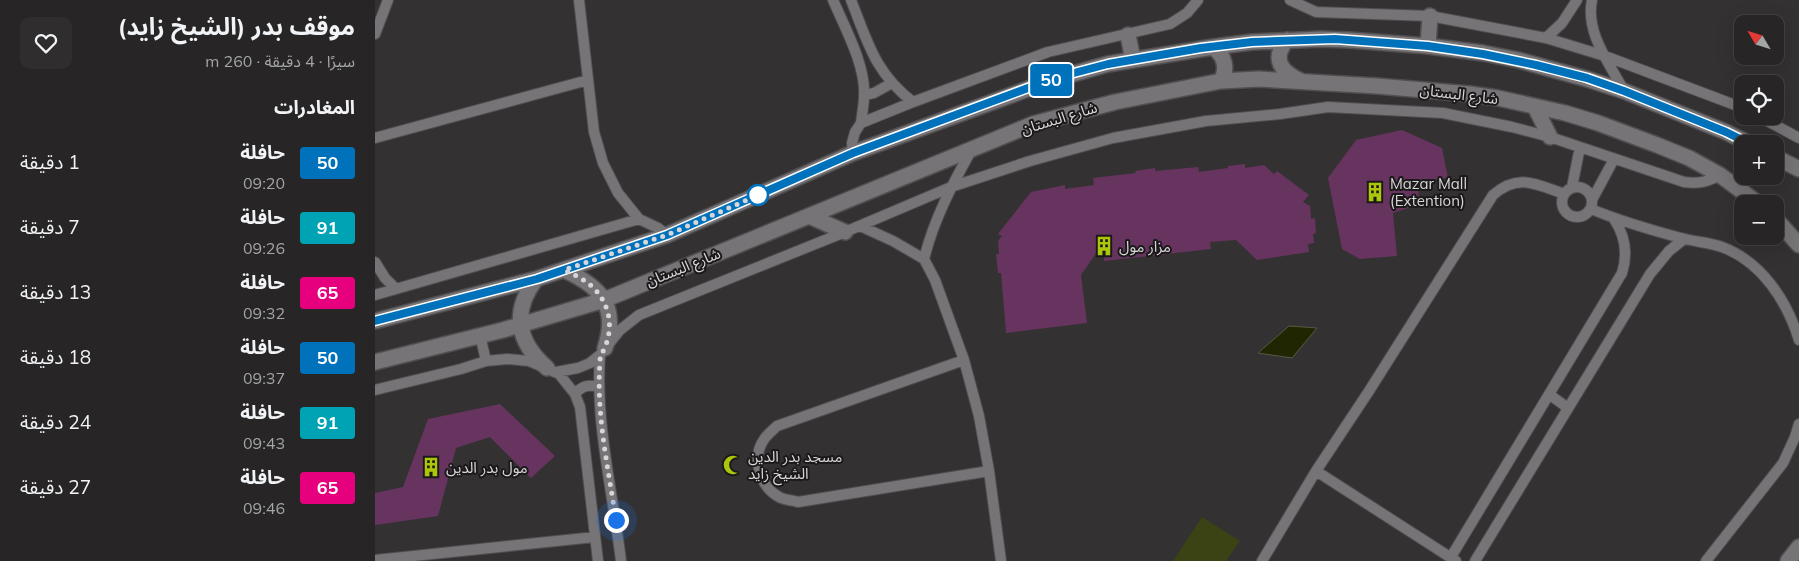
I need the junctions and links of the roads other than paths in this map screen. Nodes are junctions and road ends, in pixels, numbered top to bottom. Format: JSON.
{"nodes":[{"id":1,"x":388,"y":0,"type":"edge"},
{"id":2,"x":579,"y":0,"type":"edge"},
{"id":3,"x":833,"y":0,"type":"edge"},
{"id":4,"x":851,"y":0,"type":"edge"},
{"id":5,"x":1198,"y":0,"type":"edge"},
{"id":6,"x":1290,"y":0,"type":"edge"},
{"id":7,"x":1577,"y":0,"type":"edge"},
{"id":8,"x":1593,"y":0,"type":"edge"},
{"id":9,"x":1430,"y":16,"type":"junction"},
{"id":10,"x":375,"y":34,"type":"edge"},
{"id":11,"x":1128,"y":34,"type":"junction"},
{"id":12,"x":1546,"y":38,"type":"junction"},
{"id":13,"x":1287,"y":40,"type":"junction"},
{"id":14,"x":1428,"y":46,"type":"junction"},
{"id":15,"x":1213,"y":47,"type":"junction"},
{"id":16,"x":1605,"y":56,"type":"junction"},
{"id":17,"x":1133,"y":60,"type":"junction"},
{"id":18,"x":588,"y":80,"type":"junction"},
{"id":19,"x":1221,"y":82,"type":"junction"},
{"id":20,"x":1303,"y":82,"type":"junction"},
{"id":21,"x":892,"y":83,"type":"junction"},
{"id":22,"x":1624,"y":91,"type":"junction"},
{"id":23,"x":865,"y":95,"type":"junction"},
{"id":24,"x":913,"y":102,"type":"junction"},
{"id":25,"x":1734,"y":105,"type":"edge"},
{"id":26,"x":1535,"y":107,"type":"junction"},
{"id":27,"x":861,"y":123,"type":"junction"},
{"id":28,"x":1775,"y":125,"type":"edge"},
{"id":29,"x":1734,"y":136,"type":"edge"},
{"id":30,"x":1550,"y":137,"type":"junction"},
{"id":31,"x":375,"y":138,"type":"edge"},
{"id":32,"x":1799,"y":138,"type":"edge"},
{"id":33,"x":1580,"y":147,"type":"junction"},
{"id":34,"x":971,"y":149,"type":"junction"},
{"id":35,"x":853,"y":153,"type":"junction"},
{"id":36,"x":1614,"y":159,"type":"junction"},
{"id":37,"x":1784,"y":159,"type":"edge"},
{"id":38,"x":1797,"y":162,"type":"edge"},
{"id":39,"x":1720,"y":175,"type":"junction"},
{"id":40,"x":951,"y":187,"type":"junction"},
{"id":41,"x":1568,"y":191,"type":"junction"},
{"id":42,"x":1747,"y":195,"type":"edge"},
{"id":43,"x":1591,"y":205,"type":"junction"},
{"id":44,"x":809,"y":216,"type":"junction"},
{"id":45,"x":639,"y":219,"type":"junction"},
{"id":46,"x":1615,"y":219,"type":"junction"},
{"id":47,"x":860,"y":226,"type":"junction"},
{"id":48,"x":1784,"y":228,"type":"edge"},
{"id":49,"x":845,"y":232,"type":"junction"},
{"id":50,"x":667,"y":235,"type":"junction"},
{"id":51,"x":1684,"y":239,"type":"junction"},
{"id":52,"x":1799,"y":245,"type":"edge"},
{"id":53,"x":925,"y":259,"type":"junction"},
{"id":54,"x":375,"y":262,"type":"edge"},
{"id":55,"x":564,"y":270,"type":"junction"},
{"id":56,"x":537,"y":279,"type":"junction"},
{"id":57,"x":396,"y":290,"type":"junction"},
{"id":58,"x":375,"y":295,"type":"edge"},
{"id":59,"x":603,"y":300,"type":"junction"},
{"id":60,"x":375,"y":321,"type":"edge"},
{"id":61,"x":520,"y":324,"type":"junction"},
{"id":62,"x":480,"y":335,"type":"junction"},
{"id":63,"x":1799,"y":340,"type":"edge"},
{"id":64,"x":602,"y":351,"type":"junction"},
{"id":65,"x":964,"y":360,"type":"junction"},
{"id":66,"x":486,"y":361,"type":"junction"},
{"id":67,"x":375,"y":362,"type":"edge"},
{"id":68,"x":551,"y":370,"type":"junction"},
{"id":69,"x":599,"y":387,"type":"junction"},
{"id":70,"x":375,"y":390,"type":"edge"},
{"id":71,"x":575,"y":394,"type":"junction"},
{"id":72,"x":1550,"y":395,"type":"junction"},
{"id":73,"x":1568,"y":408,"type":"junction"},
{"id":74,"x":1799,"y":424,"type":"edge"},
{"id":75,"x":989,"y":471,"type":"junction"},
{"id":76,"x":1316,"y":471,"type":"junction"},
{"id":77,"x":595,"y":537,"type":"junction"},
{"id":78,"x":1799,"y":547,"type":"edge"},
{"id":79,"x":1454,"y":559,"type":"edge"},
{"id":80,"x":375,"y":560,"type":"edge"},
{"id":81,"x":597,"y":561,"type":"edge"},
{"id":82,"x":621,"y":561,"type":"edge"},
{"id":83,"x":1001,"y":561,"type":"edge"},
{"id":84,"x":1262,"y":561,"type":"edge"},
{"id":85,"x":1475,"y":561,"type":"edge"},
{"id":86,"x":1706,"y":561,"type":"edge"},
{"id":87,"x":1788,"y":561,"type":"edge"}],
"edges":[{"from":1,"to":10,"type":"street"},
{"from":2,"to":18,"type":"street"},
{"from":3,"to":23,"type":"street"},
{"from":4,"to":21,"type":"street"},
{"from":5,"to":11,"type":"street"},
{"from":6,"to":9,"type":"street"},
{"from":7,"to":12,"type":"street"},
{"from":8,"to":16,"type":"street"},
{"from":9,"to":12,"type":"street"},
{"from":9,"to":14,"type":"street"},
{"from":11,"to":17,"type":"street"},
{"from":11,"to":24,"type":"street"},
{"from":12,"to":16,"type":"street"},
{"from":13,"to":14,"type":"street"},
{"from":13,"to":15,"type":"street"},
{"from":13,"to":20,"type":"street"},
{"from":14,"to":22,"type":"street"},
{"from":15,"to":17,"type":"street"},
{"from":15,"to":19,"type":"street"},
{"from":16,"to":22,"type":"street"},
{"from":16,"to":25,"type":"street"},
{"from":17,"to":35,"type":"street"},
{"from":18,"to":31,"type":"street"},
{"from":18,"to":45,"type":"street"},
{"from":19,"to":20,"type":"street","name":"شارع البستان"},
{"from":19,"to":34,"type":"street","name":"شارع البستان"},
{"from":20,"to":26,"type":"street","name":"شارع البستان"},
{"from":21,"to":23,"type":"street"},
{"from":21,"to":24,"type":"street"},
{"from":22,"to":29,"type":"street"},
{"from":23,"to":27,"type":"street"},
{"from":24,"to":27,"type":"street"},
{"from":26,"to":30,"type":"street"},
{"from":26,"to":39,"type":"street","name":"شارع البستان"},
{"from":27,"to":35,"type":"street"},
{"from":28,"to":32,"type":"street"},
{"from":30,"to":33,"type":"street"},
{"from":30,"to":40,"type":"street"},
{"from":33,"to":36,"type":"street"},
{"from":33,"to":41,"type":"street"},
{"from":34,"to":40,"type":"street"},
{"from":34,"to":44,"type":"street","name":"شارع البستان"},
{"from":35,"to":50,"type":"street"},
{"from":36,"to":39,"type":"street"},
{"from":36,"to":43,"type":"street"},
{"from":37,"to":38,"type":"street"},
{"from":39,"to":42,"type":"street","name":"شارع البستان"},
{"from":40,"to":47,"type":"street"},
{"from":40,"to":53,"type":"street"},
{"from":41,"to":43,"type":"street"},
{"from":41,"to":43,"type":"street"},
{"from":41,"to":76,"type":"street"},
{"from":43,"to":46,"type":"street"},
{"from":44,"to":49,"type":"street"},
{"from":44,"to":59,"type":"street","name":"شارع البستان"},
{"from":45,"to":50,"type":"street"},
{"from":45,"to":57,"type":"street"},
{"from":46,"to":51,"type":"street"},
{"from":46,"to":72,"type":"street"},
{"from":47,"to":49,"type":"street"},
{"from":47,"to":53,"type":"street"},
{"from":48,"to":52,"type":"street"},
{"from":49,"to":64,"type":"street"},
{"from":50,"to":55,"type":"street"},
{"from":51,"to":63,"type":"street"},
{"from":51,"to":73,"type":"street"},
{"from":53,"to":65,"type":"street"},
{"from":54,"to":57,"type":"street"},
{"from":55,"to":56,"type":"street"},
{"from":55,"to":59,"type":"street"},
{"from":56,"to":60,"type":"street"},
{"from":56,"to":61,"type":"street"},
{"from":57,"to":58,"type":"street"},
{"from":59,"to":61,"type":"street","name":"شارع البستان"},
{"from":59,"to":64,"type":"street"},
{"from":61,"to":62,"type":"street","name":"شارع البستان"},
{"from":61,"to":68,"type":"street"},
{"from":62,"to":66,"type":"street"},
{"from":62,"to":67,"type":"street","name":"شارع البستان"},
{"from":64,"to":68,"type":"street"},
{"from":64,"to":69,"type":"street"},
{"from":65,"to":75,"type":"street"},
{"from":65,"to":75,"type":"street"},
{"from":66,"to":68,"type":"street"},
{"from":66,"to":70,"type":"street"},
{"from":68,"to":71,"type":"street"},
{"from":69,"to":71,"type":"street"},
{"from":69,"to":82,"type":"street"},
{"from":71,"to":77,"type":"street"},
{"from":72,"to":73,"type":"street"},
{"from":72,"to":79,"type":"street"},
{"from":73,"to":85,"type":"street"},
{"from":74,"to":86,"type":"street"},
{"from":75,"to":83,"type":"street"},
{"from":76,"to":79,"type":"street"},
{"from":76,"to":84,"type":"street"},
{"from":77,"to":80,"type":"street"},
{"from":77,"to":81,"type":"street"},
{"from":78,"to":87,"type":"street"}]}
